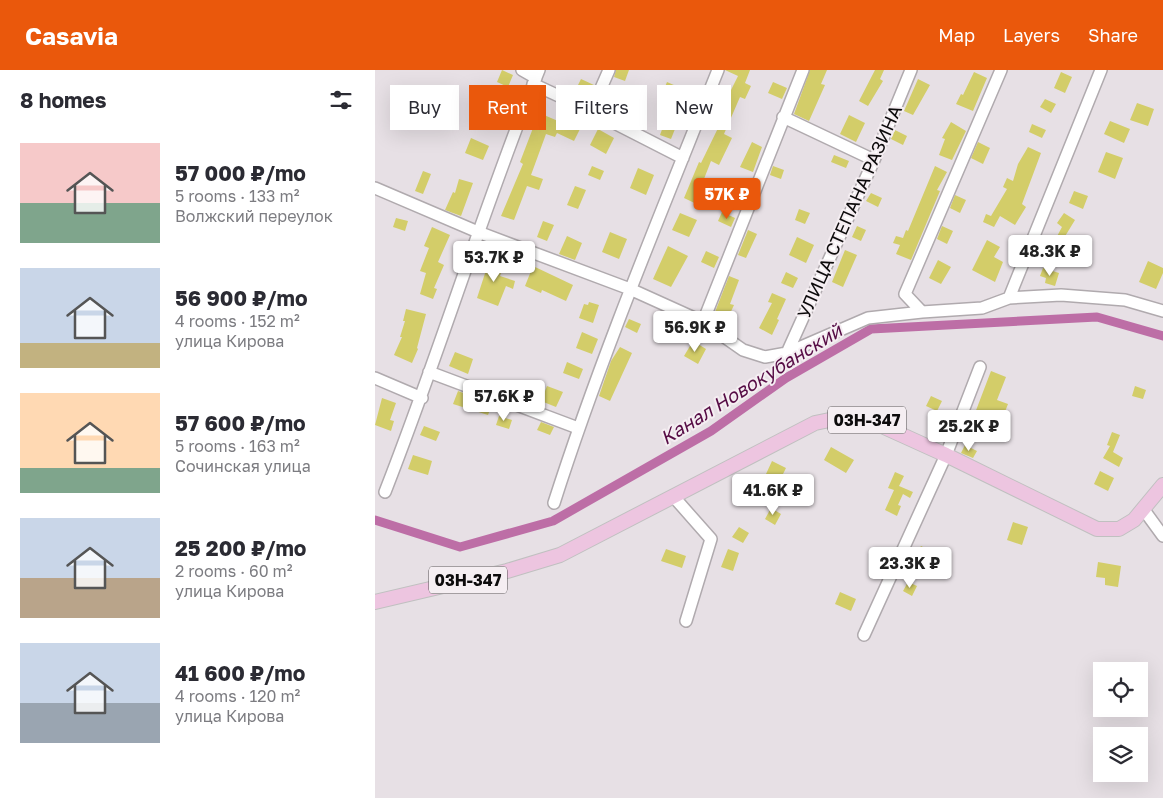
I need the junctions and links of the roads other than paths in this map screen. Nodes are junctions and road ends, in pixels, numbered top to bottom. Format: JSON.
{"nodes":[{"id":1,"x":522,"y":70,"type":"edge"},
{"id":2,"x":609,"y":70,"type":"edge"},
{"id":3,"x":718,"y":70,"type":"edge"},
{"id":4,"x":803,"y":70,"type":"edge"},
{"id":5,"x":911,"y":70,"type":"edge"},
{"id":6,"x":1001,"y":70,"type":"edge"},
{"id":7,"x":1101,"y":70,"type":"edge"},
{"id":8,"x":536,"y":77,"type":"edge"},
{"id":9,"x":602,"y":85,"type":"edge"},
{"id":10,"x":556,"y":89,"type":"edge"},
{"id":11,"x":783,"y":117,"type":"junction"},
{"id":12,"x":628,"y":130,"type":"edge"},
{"id":13,"x":683,"y":158,"type":"junction"},
{"id":14,"x":875,"y":160,"type":"junction"},
{"id":15,"x":375,"y":188,"type":"edge"},
{"id":16,"x":478,"y":232,"type":"junction"},
{"id":17,"x":630,"y":289,"type":"junction"},
{"id":18,"x":1009,"y":298,"type":"junction"},
{"id":19,"x":1163,"y":311,"type":"edge"},
{"id":20,"x":922,"y":312,"type":"junction"},
{"id":21,"x":703,"y":322,"type":"junction"},
{"id":22,"x":787,"y":353,"type":"junction"},
{"id":23,"x":980,"y":367,"type":"dead end"},
{"id":24,"x":429,"y":372,"type":"junction"},
{"id":25,"x":375,"y":378,"type":"edge"},
{"id":26,"x":422,"y":398,"type":"junction"},
{"id":27,"x":578,"y":428,"type":"junction"},
{"id":28,"x":946,"y":455,"type":"junction"},
{"id":29,"x":1163,"y":486,"type":"edge"},
{"id":30,"x":385,"y":492,"type":"dead end"},
{"id":31,"x":673,"y":496,"type":"junction"},
{"id":32,"x":554,"y":503,"type":"dead end"},
{"id":33,"x":1144,"y":510,"type":"junction"},
{"id":34,"x":1163,"y":536,"type":"edge"},
{"id":35,"x":375,"y":602,"type":"edge"},
{"id":36,"x":686,"y":622,"type":"dead end"},
{"id":37,"x":864,"y":635,"type":"dead end"}],
"edges":[{"from":1,"to":8,"type":"street"},
{"from":2,"to":9,"type":"street"},
{"from":3,"to":13,"type":"street"},
{"from":4,"to":11,"type":"street"},
{"from":5,"to":14,"type":"street","name":"УЛИЦА СТЕПАНА РАЗИНА"},
{"from":6,"to":20,"type":"street"},
{"from":7,"to":18,"type":"street"},
{"from":8,"to":10,"type":"street"},
{"from":8,"to":16,"type":"street"},
{"from":11,"to":14,"type":"street"},
{"from":11,"to":21,"type":"street"},
{"from":12,"to":13,"type":"street"},
{"from":13,"to":17,"type":"street"},
{"from":14,"to":22,"type":"street","name":"УЛИЦА СТЕПАНА РАЗИНА"},
{"from":15,"to":16,"type":"street"},
{"from":16,"to":17,"type":"street"},
{"from":16,"to":24,"type":"street"},
{"from":17,"to":21,"type":"street"},
{"from":17,"to":27,"type":"street"},
{"from":18,"to":19,"type":"street"},
{"from":18,"to":20,"type":"street"},
{"from":20,"to":22,"type":"street"},
{"from":21,"to":22,"type":"street"},
{"from":23,"to":28,"type":"street"},
{"from":24,"to":26,"type":"street"},
{"from":24,"to":27,"type":"street"},
{"from":25,"to":26,"type":"street"},
{"from":26,"to":30,"type":"street"},
{"from":27,"to":32,"type":"street"},
{"from":28,"to":31,"type":"main road","number":"03Н-347"},
{"from":28,"to":33,"type":"main road","number":"03Н-347"},
{"from":28,"to":37,"type":"street"},
{"from":29,"to":33,"type":"main road","number":"03Н-347"},
{"from":31,"to":35,"type":"main road","number":"03Н-347"},
{"from":31,"to":36,"type":"street"},
{"from":33,"to":34,"type":"street"}]}
